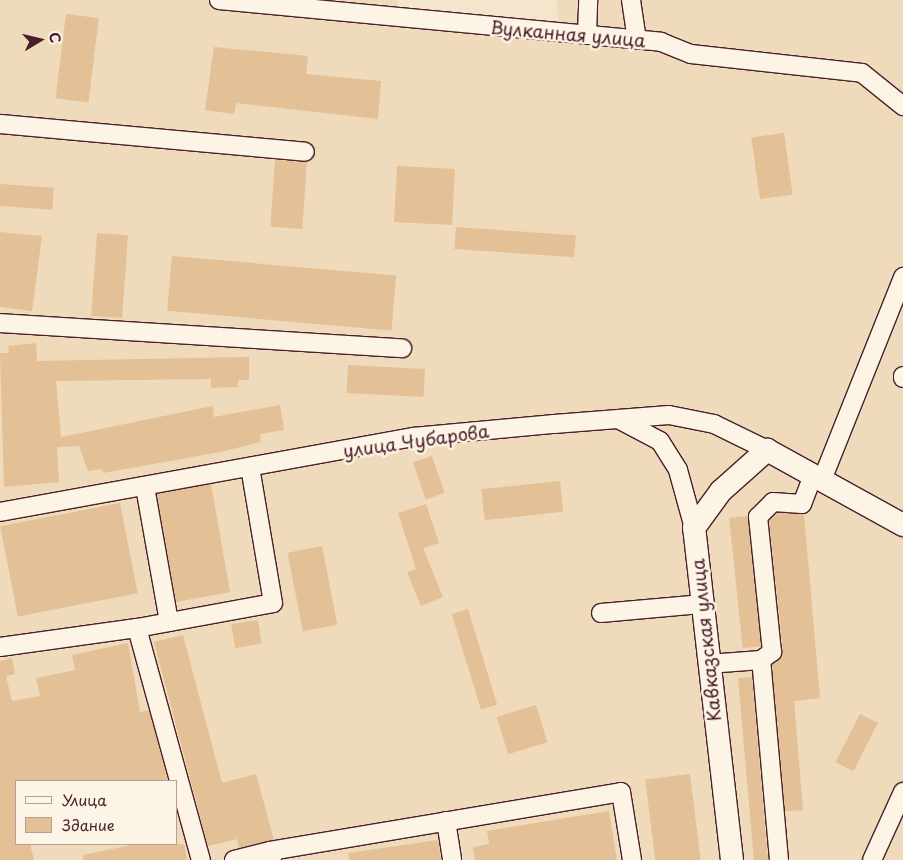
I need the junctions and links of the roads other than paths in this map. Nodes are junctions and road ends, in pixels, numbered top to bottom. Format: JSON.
{"nodes":[{"id":1,"x":219,"y":0,"type":"edge"},
{"id":2,"x":588,"y":0,"type":"edge"},
{"id":3,"x":631,"y":0,"type":"edge"},
{"id":4,"x":246,"y":1,"type":"edge"},
{"id":5,"x":586,"y":35,"type":"junction"},
{"id":6,"x":637,"y":40,"type":"junction"},
{"id":7,"x":903,"y":106,"type":"edge"},
{"id":8,"x":0,"y":124,"type":"edge"},
{"id":9,"x":306,"y":152,"type":"dead end"},
{"id":10,"x":903,"y":277,"type":"edge"},
{"id":11,"x":0,"y":323,"type":"edge"},
{"id":12,"x":402,"y":348,"type":"dead end"},
{"id":13,"x":620,"y":420,"type":"junction"},
{"id":14,"x":767,"y":450,"type":"junction"},
{"id":15,"x":250,"y":467,"type":"junction"},
{"id":16,"x":817,"y":478,"type":"junction"},
{"id":17,"x":145,"y":488,"type":"junction"},
{"id":18,"x":0,"y":512,"type":"edge"},
{"id":19,"x":903,"y":525,"type":"edge"},
{"id":20,"x":694,"y":528,"type":"junction"},
{"id":21,"x":701,"y":604,"type":"junction"},
{"id":22,"x":601,"y":613,"type":"dead end"},
{"id":23,"x":169,"y":622,"type":"junction"},
{"id":24,"x":137,"y":628,"type":"junction"},
{"id":25,"x":0,"y":647,"type":"edge"},
{"id":26,"x":761,"y":660,"type":"junction"},
{"id":27,"x":708,"y":664,"type":"junction"},
{"id":28,"x":174,"y":780,"type":"edge"},
{"id":29,"x":903,"y":792,"type":"edge"},
{"id":30,"x":178,"y":798,"type":"edge"},
{"id":31,"x":183,"y":819,"type":"edge"},
{"id":32,"x":446,"y":821,"type":"junction"},
{"id":33,"x":271,"y":855,"type":"edge"},
{"id":34,"x":201,"y":860,"type":"edge"},
{"id":35,"x":234,"y":860,"type":"edge"},
{"id":36,"x":452,"y":860,"type":"edge"},
{"id":37,"x":632,"y":860,"type":"edge"},
{"id":38,"x":732,"y":860,"type":"edge"},
{"id":39,"x":780,"y":860,"type":"edge"},
{"id":40,"x":872,"y":860,"type":"edge"}],
"edges":[{"from":1,"to":4,"type":"street","name":"Вулканная улица"},
{"from":2,"to":5,"type":"street"},
{"from":3,"to":6,"type":"street"},
{"from":4,"to":5,"type":"street","name":"Вулканная улица"},
{"from":5,"to":6,"type":"street","name":"Вулканная улица"},
{"from":6,"to":7,"type":"street","name":"Вулканная улица"},
{"from":8,"to":9,"type":"street"},
{"from":10,"to":16,"type":"street"},
{"from":11,"to":12,"type":"street"},
{"from":13,"to":14,"type":"street","name":"улица Чубарова"},
{"from":13,"to":15,"type":"street","name":"улица Чубарова"},
{"from":13,"to":20,"type":"street"},
{"from":14,"to":16,"type":"main road","name":"улица Чубарова"},
{"from":14,"to":20,"type":"main road"},
{"from":15,"to":17,"type":"street","name":"улица Чубарова"},
{"from":15,"to":23,"type":"street"},
{"from":16,"to":19,"type":"main road"},
{"from":16,"to":26,"type":"street"},
{"from":17,"to":18,"type":"street","name":"улица Чубарова"},
{"from":17,"to":23,"type":"street"},
{"from":20,"to":21,"type":"main road","name":"Кавказская улица"},
{"from":21,"to":22,"type":"street"},
{"from":21,"to":27,"type":"main road","name":"Кавказская улица"},
{"from":23,"to":24,"type":"street"},
{"from":24,"to":25,"type":"street"},
{"from":24,"to":28,"type":"street"},
{"from":26,"to":27,"type":"street"},
{"from":26,"to":39,"type":"street"},
{"from":27,"to":38,"type":"main road","name":"Кавказская улица"},
{"from":29,"to":40,"type":"street"},
{"from":30,"to":31,"type":"street"},
{"from":31,"to":34,"type":"street"},
{"from":32,"to":33,"type":"street"},
{"from":32,"to":36,"type":"street"},
{"from":32,"to":37,"type":"street"},
{"from":33,"to":35,"type":"street"}]}
